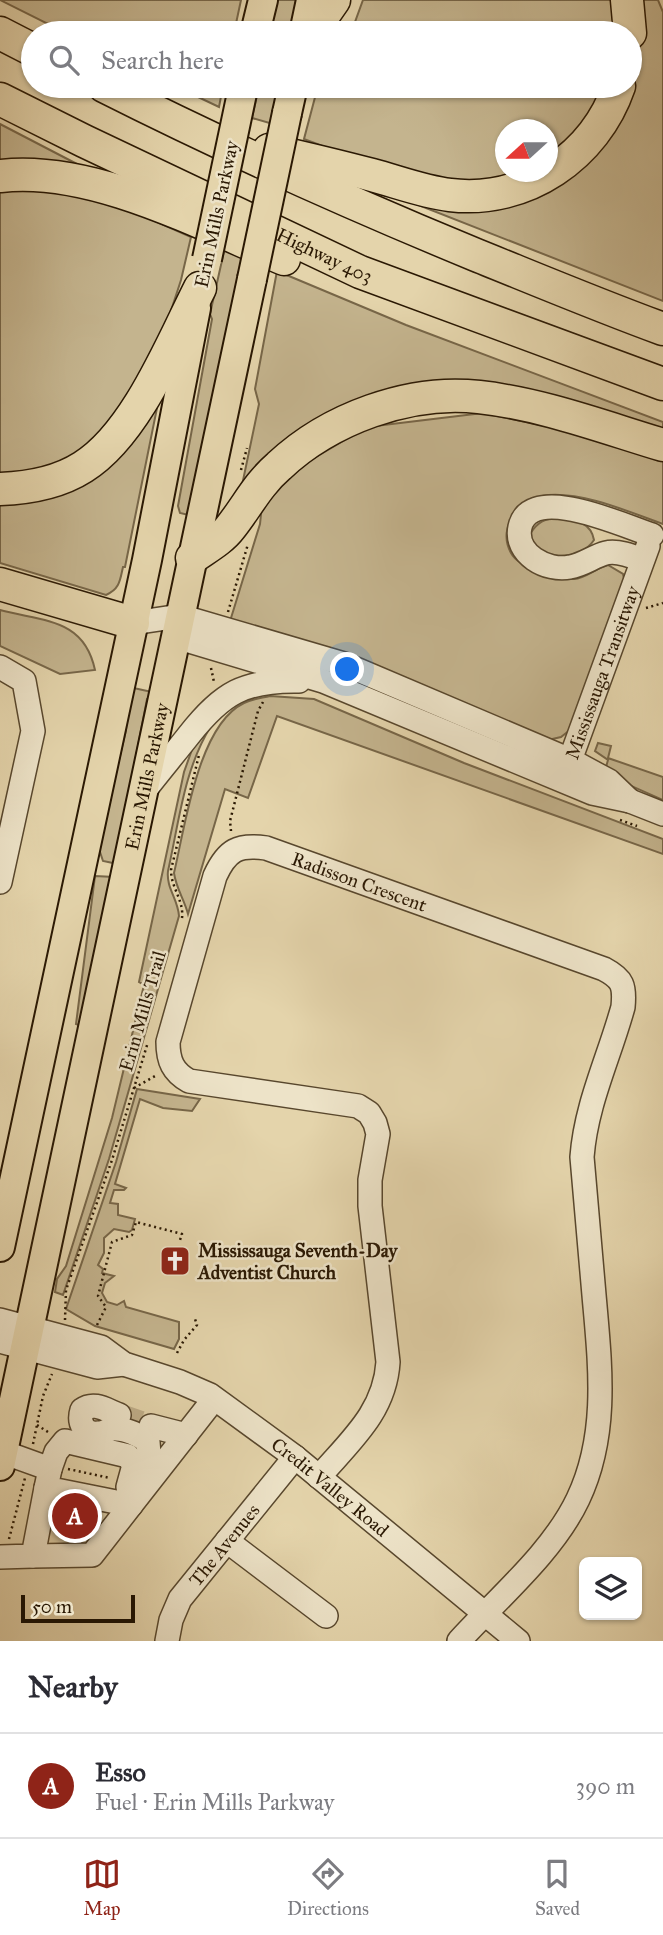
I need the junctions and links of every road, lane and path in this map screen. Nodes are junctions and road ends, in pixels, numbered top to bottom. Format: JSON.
{"nodes":[{"id":1,"x":263,"y":0,"type":"edge"},
{"id":2,"x":311,"y":0,"type":"edge"},
{"id":3,"x":334,"y":0,"type":"edge"},
{"id":4,"x":627,"y":0,"type":"edge"},
{"id":5,"x":258,"y":21,"type":"edge"},
{"id":6,"x":307,"y":21,"type":"edge"},
{"id":7,"x":319,"y":21,"type":"edge"},
{"id":8,"x":629,"y":21,"type":"edge"},
{"id":9,"x":0,"y":33,"type":"edge"},
{"id":10,"x":21,"y":44,"type":"edge"},
{"id":11,"x":128,"y":98,"type":"edge"},
{"id":12,"x":240,"y":98,"type":"edge"},
{"id":13,"x":613,"y":98,"type":"edge"},
{"id":14,"x":0,"y":99,"type":"edge"},
{"id":15,"x":290,"y":99,"type":"edge"},
{"id":16,"x":197,"y":133,"type":"junction"},
{"id":17,"x":0,"y":176,"type":"edge"},
{"id":18,"x":360,"y":272,"type":"junction"},
{"id":19,"x":203,"y":274,"type":"junction"},
{"id":20,"x":663,"y":329,"type":"edge"},
{"id":21,"x":663,"y":384,"type":"edge"},
{"id":22,"x":663,"y":445,"type":"edge"},
{"id":23,"x":0,"y":489,"type":"edge"},
{"id":24,"x":250,"y":537,"type":"dead end"},
{"id":25,"x":658,"y":537,"type":"edge"},
{"id":26,"x":192,"y":558,"type":"junction"},
{"id":27,"x":642,"y":560,"type":"junction"},
{"id":28,"x":0,"y":584,"type":"edge"},
{"id":29,"x":224,"y":617,"type":"dead end"},
{"id":30,"x":133,"y":622,"type":"junction"},
{"id":31,"x":178,"y":626,"type":"junction"},
{"id":32,"x":211,"y":664,"type":"dead end"},
{"id":33,"x":0,"y":667,"type":"edge"},
{"id":34,"x":323,"y":681,"type":"junction"},
{"id":35,"x":215,"y":685,"type":"dead end"},
{"id":36,"x":268,"y":693,"type":"dead end"},
{"id":37,"x":201,"y":750,"type":"dead end"},
{"id":38,"x":570,"y":760,"type":"junction"},
{"id":39,"x":562,"y":782,"type":"junction"},
{"id":40,"x":143,"y":793,"type":"junction"},
{"id":41,"x":630,"y":801,"type":"junction"},
{"id":42,"x":663,"y":814,"type":"edge"},
{"id":43,"x":232,"y":851,"type":"junction"},
{"id":44,"x":0,"y":875,"type":"edge"},
{"id":45,"x":182,"y":918,"type":"dead end"},
{"id":46,"x":152,"y":1032,"type":"dead end"},
{"id":47,"x":180,"y":1240,"type":"dead end"},
{"id":48,"x":0,"y":1245,"type":"edge"},
{"id":49,"x":195,"y":1319,"type":"dead end"},
{"id":50,"x":0,"y":1320,"type":"edge"},
{"id":51,"x":65,"y":1322,"type":"dead end"},
{"id":52,"x":96,"y":1328,"type":"dead end"},
{"id":53,"x":18,"y":1339,"type":"edge"},
{"id":54,"x":177,"y":1353,"type":"dead end"},
{"id":55,"x":52,"y":1372,"type":"dead end"},
{"id":56,"x":51,"y":1380,"type":"dead end"},
{"id":57,"x":214,"y":1399,"type":"junction"},
{"id":58,"x":119,"y":1415,"type":"tunnel mouth"},
{"id":59,"x":152,"y":1426,"type":"tunnel mouth"},
{"id":60,"x":73,"y":1434,"type":"junction"},
{"id":61,"x":186,"y":1436,"type":"junction"},
{"id":62,"x":295,"y":1457,"type":"junction"},
{"id":63,"x":1,"y":1459,"type":"edge"},
{"id":64,"x":319,"y":1477,"type":"junction"},
{"id":65,"x":48,"y":1478,"type":"junction"},
{"id":66,"x":127,"y":1505,"type":"junction"},
{"id":67,"x":227,"y":1541,"type":"junction"},
{"id":68,"x":33,"y":1556,"type":"junction"},
{"id":69,"x":0,"y":1557,"type":"edge"},
{"id":70,"x":484,"y":1615,"type":"junction"},
{"id":71,"x":326,"y":1616,"type":"dead end"},
{"id":72,"x":167,"y":1641,"type":"edge"},
{"id":73,"x":459,"y":1641,"type":"edge"},
{"id":74,"x":518,"y":1641,"type":"edge"}],
"edges":[{"from":1,"to":5,"type":"main road"},
{"from":2,"to":6,"type":"main road"},
{"from":3,"to":7,"type":"highway"},
{"from":4,"to":8,"type":"highway"},
{"from":9,"to":10,"type":"highway"},
{"from":11,"to":16,"type":"highway"},
{"from":12,"to":19,"type":"main road","name":"Erin Mills Parkway","bridge":true},
{"from":13,"to":16,"type":"highway"},
{"from":14,"to":18,"type":"highway","name":"Highway 403"},
{"from":15,"to":26,"type":"main road","name":"Erin Mills Parkway","bridge":true},
{"from":16,"to":20,"type":"highway"},
{"from":17,"to":18,"type":"highway"},
{"from":18,"to":21,"type":"highway","name":"Highway 403"},
{"from":19,"to":23,"type":"highway"},
{"from":19,"to":30,"type":"main road","name":"Erin Mills Parkway"},
{"from":22,"to":26,"type":"highway"},
{"from":24,"to":29,"type":"path"},
{"from":25,"to":27,"type":"street","name":"Mississauga Transitway"},
{"from":25,"to":27,"type":"street"},
{"from":26,"to":31,"type":"main road","name":"Erin Mills Parkway"},
{"from":27,"to":38,"type":"street","name":"Mississauga Transitway"},
{"from":28,"to":30,"type":"highway"},
{"from":30,"to":31,"type":"main road"},
{"from":30,"to":48,"type":"main road","name":"Erin Mills Parkway"},
{"from":31,"to":34,"type":"street"},
{"from":31,"to":38,"type":"street"},
{"from":31,"to":40,"type":"main road","name":"Erin Mills Parkway"},
{"from":32,"to":35,"type":"path"},
{"from":33,"to":44,"type":"street"},
{"from":34,"to":39,"type":"street"},
{"from":34,"to":40,"type":"street"},
{"from":36,"to":43,"type":"path"},
{"from":37,"to":45,"type":"path"},
{"from":38,"to":39,"type":"street","name":"Mississauga Transitway"},
{"from":38,"to":41,"type":"street"},
{"from":39,"to":41,"type":"street"},
{"from":40,"to":53,"type":"main road","name":"Erin Mills Parkway"},
{"from":41,"to":42,"type":"street"},
{"from":43,"to":64,"type":"street"},
{"from":43,"to":70,"type":"street","name":"Radisson Crescent"},
{"from":46,"to":51,"type":"path","name":"Erin Mills Trail"},
{"from":47,"to":52,"type":"path"},
{"from":49,"to":54,"type":"path"},
{"from":50,"to":53,"type":"street","name":"Credit Valley Road"},
{"from":53,"to":57,"type":"street","name":"Credit Valley Road"},
{"from":53,"to":63,"type":"main road","name":"Erin Mills Parkway"},
{"from":55,"to":56,"type":"path"},
{"from":57,"to":61,"type":"street"},
{"from":57,"to":62,"type":"street","name":"Credit Valley Road"},
{"from":58,"to":60,"type":"street"},
{"from":59,"to":61,"type":"street"},
{"from":60,"to":65,"type":"street"},
{"from":60,"to":66,"type":"street"},
{"from":61,"to":66,"type":"street"},
{"from":62,"to":64,"type":"street","name":"Credit Valley Road"},
{"from":62,"to":67,"type":"street","name":"The Avenues"},
{"from":63,"to":65,"type":"street"},
{"from":64,"to":70,"type":"street","name":"Credit Valley Road"},
{"from":65,"to":66,"type":"street"},
{"from":65,"to":68,"type":"street"},
{"from":66,"to":68,"type":"street"},
{"from":67,"to":71,"type":"street"},
{"from":67,"to":72,"type":"street","name":"The Avenues"},
{"from":68,"to":69,"type":"street"},
{"from":70,"to":73,"type":"street","name":"Radisson Crescent"},
{"from":70,"to":74,"type":"street","name":"Credit Valley Road"}]}
